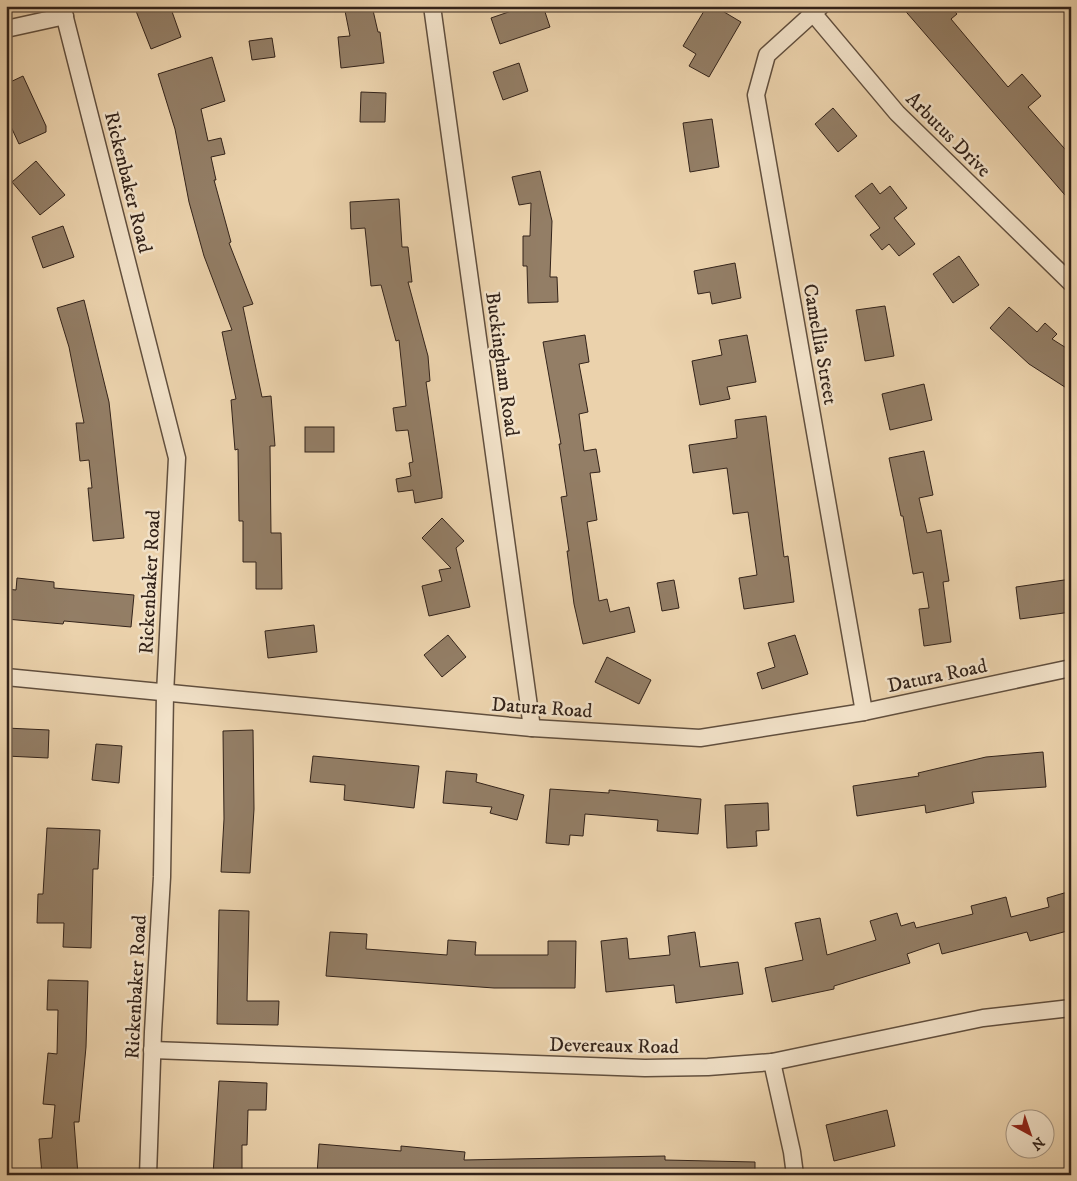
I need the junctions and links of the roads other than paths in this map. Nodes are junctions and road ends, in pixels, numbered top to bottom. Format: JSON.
{"nodes":[{"id":1,"x":432,"y":6,"type":"edge"},
{"id":2,"x":814,"y":8,"type":"edge"},
{"id":3,"x":64,"y":11,"type":"edge"},
{"id":4,"x":6,"y":29,"type":"edge"},
{"id":5,"x":1071,"y":283,"type":"edge"},
{"id":6,"x":1071,"y":668,"type":"edge"},
{"id":7,"x":6,"y":678,"type":"edge"},
{"id":8,"x":165,"y":694,"type":"junction"},
{"id":9,"x":864,"y":712,"type":"junction"},
{"id":10,"x":532,"y":728,"type":"junction"},
{"id":11,"x":1071,"y":1008,"type":"edge"},
{"id":12,"x":152,"y":1050,"type":"junction"},
{"id":13,"x":772,"y":1062,"type":"junction"},
{"id":14,"x":148,"y":1175,"type":"edge"},
{"id":15,"x":795,"y":1175,"type":"edge"}],
"edges":[{"from":1,"to":10,"type":"street","name":"Buckingham Road"},
{"from":2,"to":5,"type":"street","name":"Arbutus Drive"},
{"from":2,"to":9,"type":"street","name":"Camellia Street"},
{"from":3,"to":4,"type":"street"},
{"from":3,"to":8,"type":"street","name":"Rickenbaker Road"},
{"from":6,"to":9,"type":"street","name":"Datura Road"},
{"from":7,"to":8,"type":"street","name":"Datura Road"},
{"from":8,"to":10,"type":"street","name":"Datura Road"},
{"from":8,"to":12,"type":"street","name":"Rickenbaker Road"},
{"from":9,"to":10,"type":"street","name":"Datura Road"},
{"from":11,"to":13,"type":"street","name":"Devereaux Road"},
{"from":12,"to":13,"type":"street","name":"Devereaux Road"},
{"from":12,"to":14,"type":"street","name":"Rickenbaker Road"},
{"from":13,"to":15,"type":"street"}]}
